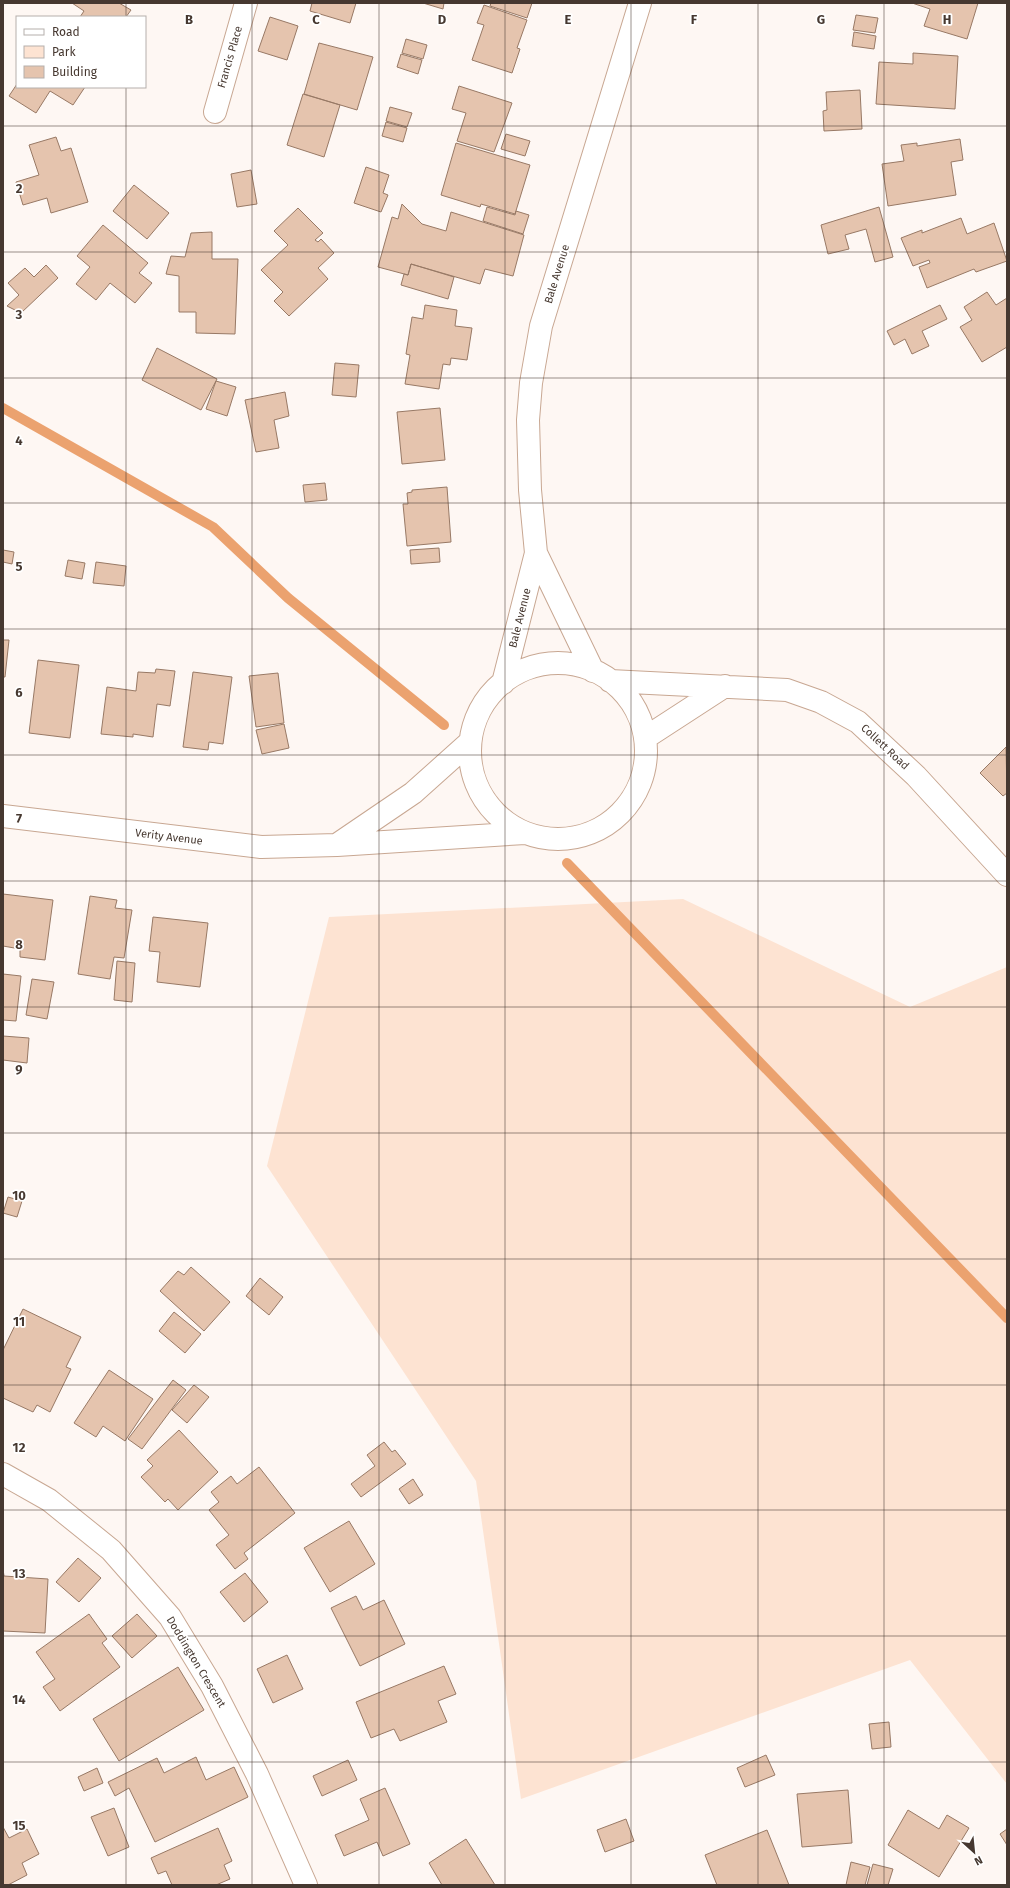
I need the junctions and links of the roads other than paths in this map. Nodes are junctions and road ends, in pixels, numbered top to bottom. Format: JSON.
{"nodes":[{"id":1,"x":246,"y":3,"type":"edge"},
{"id":2,"x":640,"y":3,"type":"edge"},
{"id":3,"x":215,"y":112,"type":"dead end"},
{"id":4,"x":536,"y":553,"type":"junction"},
{"id":5,"x":602,"y":676,"type":"junction"},
{"id":6,"x":503,"y":682,"type":"junction"},
{"id":7,"x":725,"y":686,"type":"junction"},
{"id":8,"x":645,"y":738,"type":"junction"},
{"id":9,"x":470,"y":742,"type":"junction"},
{"id":10,"x":3,"y":816,"type":"edge"},
{"id":11,"x":525,"y":833,"type":"junction"},
{"id":12,"x":337,"y":844,"type":"junction"},
{"id":13,"x":1007,"y":875,"type":"edge"},
{"id":14,"x":3,"y":1474,"type":"edge"},
{"id":15,"x":306,"y":1885,"type":"edge"}],
"edges":[{"from":1,"to":3,"type":"street","name":"Francis Place"},
{"from":2,"to":4,"type":"street","name":"Bale Avenue"},
{"from":4,"to":5,"type":"street","name":"Bale Avenue"},
{"from":4,"to":6,"type":"street","name":"Bale Avenue"},
{"from":5,"to":6,"type":"street"},
{"from":5,"to":7,"type":"street","name":"Collett Road"},
{"from":5,"to":8,"type":"street"},
{"from":6,"to":9,"type":"street"},
{"from":7,"to":8,"type":"street"},
{"from":7,"to":13,"type":"street","name":"Collett Road"},
{"from":8,"to":11,"type":"street"},
{"from":9,"to":11,"type":"street"},
{"from":9,"to":12,"type":"street"},
{"from":10,"to":12,"type":"street","name":"Verity Avenue"},
{"from":11,"to":12,"type":"street","name":"Verity Avenue"},
{"from":14,"to":15,"type":"street","name":"Doddington Crescent"}]}
